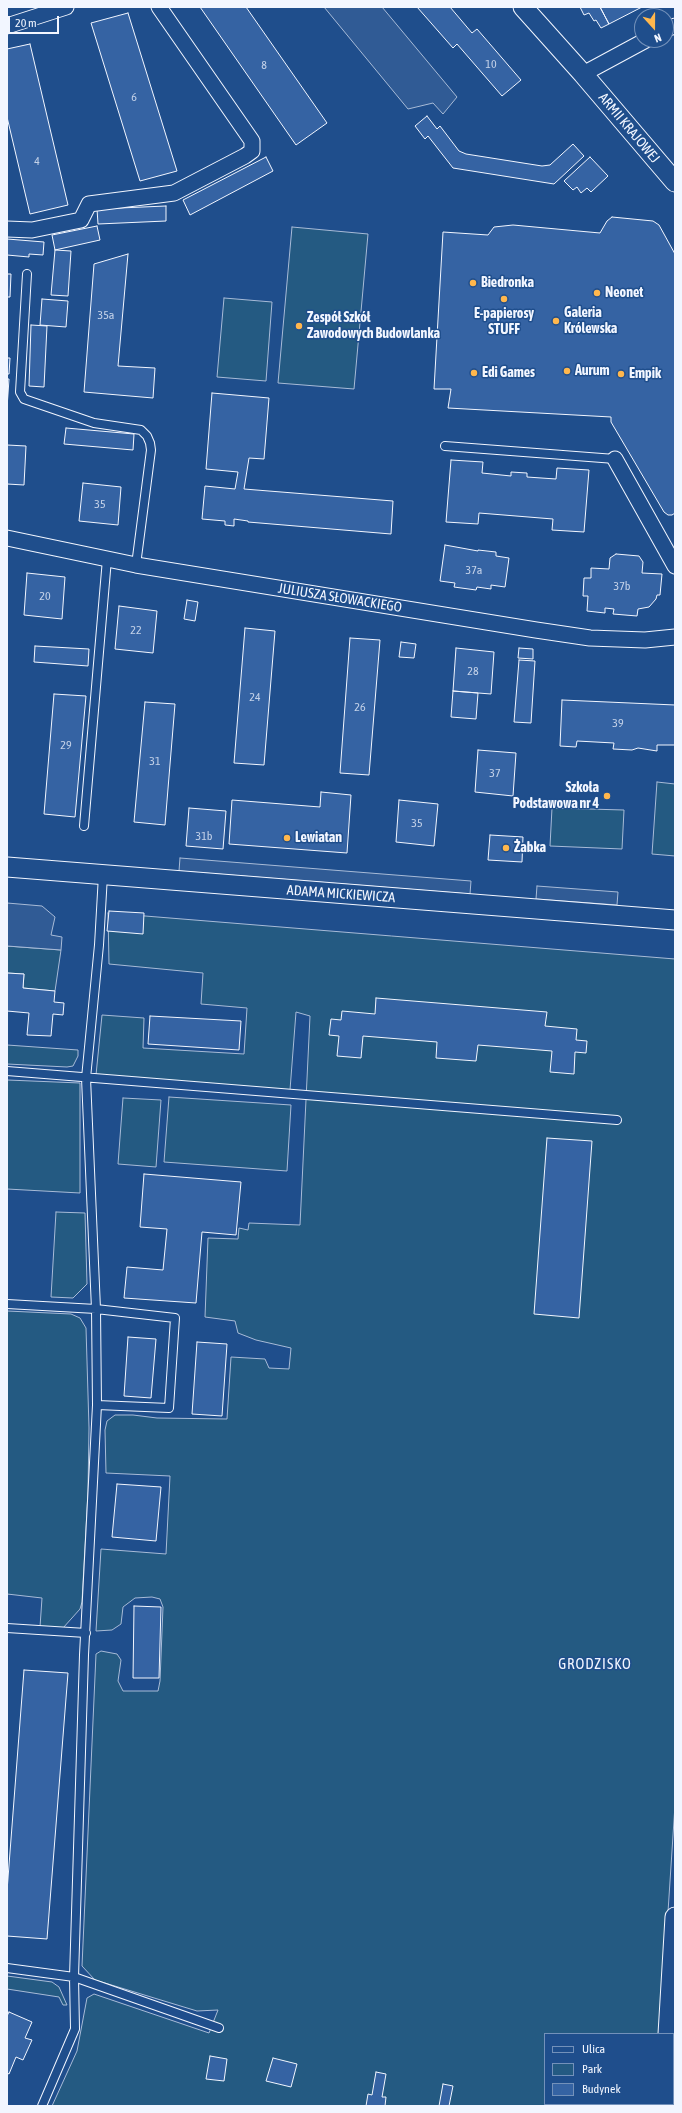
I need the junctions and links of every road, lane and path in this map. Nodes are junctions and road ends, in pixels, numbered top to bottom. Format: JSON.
{"nodes":[{"id":1,"x":66,"y":7,"type":"edge"},
{"id":2,"x":160,"y":7,"type":"edge"},
{"id":3,"x":523,"y":7,"type":"edge"},
{"id":4,"x":7,"y":26,"type":"edge"},
{"id":5,"x":634,"y":47,"type":"edge"},
{"id":6,"x":584,"y":74,"type":"junction"},
{"id":7,"x":675,"y":182,"type":"edge"},
{"id":8,"x":7,"y":229,"type":"edge"},
{"id":9,"x":26,"y":274,"type":"dead end"},
{"id":10,"x":445,"y":446,"type":"dead end"},
{"id":11,"x":615,"y":459,"type":"joint"},
{"id":12,"x":7,"y":538,"type":"edge"},
{"id":13,"x":107,"y":559,"type":"junction"},
{"id":14,"x":136,"y":565,"type":"junction"},
{"id":15,"x":675,"y":566,"type":"edge"},
{"id":16,"x":675,"y":637,"type":"edge"},
{"id":17,"x":84,"y":826,"type":"dead end"},
{"id":18,"x":7,"y":867,"type":"edge"},
{"id":19,"x":103,"y":875,"type":"junction"},
{"id":20,"x":675,"y":920,"type":"edge"},
{"id":21,"x":7,"y":1071,"type":"edge"},
{"id":22,"x":86,"y":1078,"type":"junction"},
{"id":23,"x":617,"y":1120,"type":"dead end"},
{"id":24,"x":7,"y":1304,"type":"edge"},
{"id":25,"x":96,"y":1309,"type":"junction"},
{"id":26,"x":96,"y":1405,"type":"junction"},
{"id":27,"x":7,"y":1628,"type":"edge"},
{"id":28,"x":86,"y":1633,"type":"junction"},
{"id":29,"x":675,"y":1925,"type":"edge"},
{"id":30,"x":7,"y":1968,"type":"edge"},
{"id":31,"x":74,"y":1977,"type":"junction"},
{"id":32,"x":219,"y":2028,"type":"dead end"},
{"id":33,"x":668,"y":2033,"type":"edge"},
{"id":34,"x":42,"y":2106,"type":"edge"}],
"edges":[{"from":1,"to":4,"type":"street"},
{"from":2,"to":8,"type":"street"},
{"from":3,"to":6,"type":"street","name":"ARMII KRAJOWEJ"},
{"from":5,"to":6,"type":"street"},
{"from":6,"to":7,"type":"street","name":"ARMII KRAJOWEJ"},
{"from":9,"to":14,"type":"lane"},
{"from":10,"to":11,"type":"lane"},
{"from":11,"to":15,"type":"street"},
{"from":12,"to":13,"type":"street","name":"JULIUSZA SŁOWACKIEGO"},
{"from":13,"to":14,"type":"street","name":"JULIUSZA SŁOWACKIEGO"},
{"from":13,"to":17,"type":"lane"},
{"from":14,"to":16,"type":"street","name":"JULIUSZA SŁOWACKIEGO"},
{"from":18,"to":19,"type":"street","name":"ADAMA MICKIEWICZA"},
{"from":19,"to":20,"type":"street","name":"ADAMA MICKIEWICZA"},
{"from":19,"to":22,"type":"lane"},
{"from":21,"to":22,"type":"lane"},
{"from":22,"to":23,"type":"lane"},
{"from":22,"to":25,"type":"lane"},
{"from":24,"to":25,"type":"lane"},
{"from":25,"to":26,"type":"lane"},
{"from":25,"to":26,"type":"lane"},
{"from":26,"to":28,"type":"lane"},
{"from":27,"to":28,"type":"lane"},
{"from":28,"to":31,"type":"lane"},
{"from":29,"to":33,"type":"street"},
{"from":30,"to":31,"type":"lane"},
{"from":31,"to":32,"type":"lane"},
{"from":31,"to":34,"type":"lane"}]}
